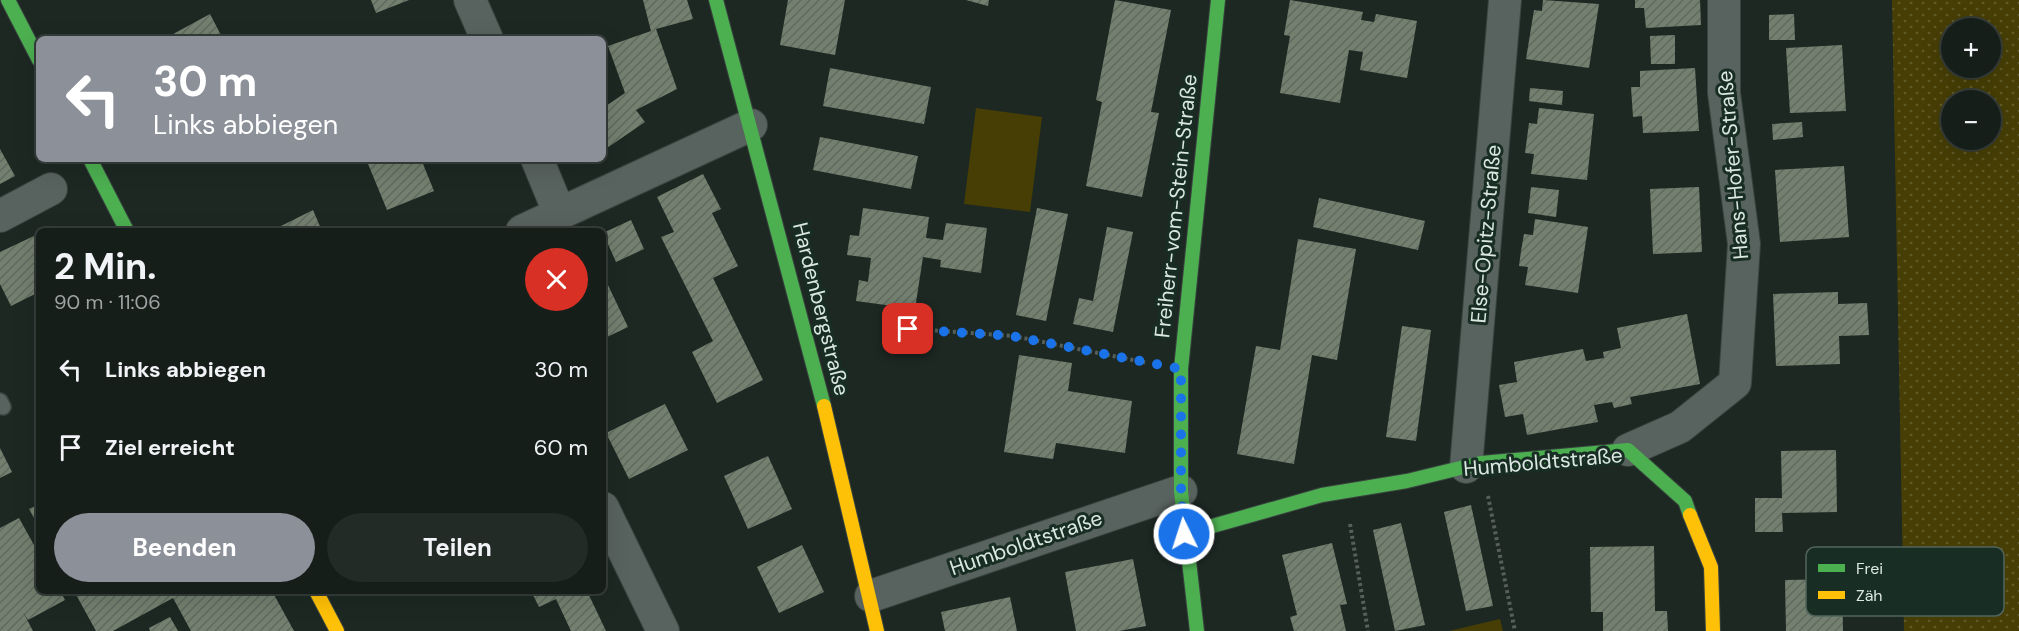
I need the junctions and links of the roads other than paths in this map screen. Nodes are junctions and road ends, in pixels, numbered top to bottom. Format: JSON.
{"nodes":[{"id":1,"x":8,"y":0,"type":"edge"},
{"id":2,"x":470,"y":0,"type":"edge"},
{"id":3,"x":716,"y":0,"type":"edge"},
{"id":4,"x":1218,"y":0,"type":"edge"},
{"id":5,"x":1505,"y":0,"type":"edge"},
{"id":6,"x":1724,"y":0,"type":"edge"},
{"id":7,"x":486,"y":36,"type":"edge"},
{"id":8,"x":36,"y":54,"type":"edge"},
{"id":9,"x":751,"y":125,"type":"junction"},
{"id":10,"x":92,"y":162,"type":"edge"},
{"id":11,"x":538,"y":162,"type":"edge"},
{"id":12,"x":51,"y":189,"type":"dead end"},
{"id":13,"x":559,"y":212,"type":"junction"},
{"id":14,"x":0,"y":216,"type":"edge"},
{"id":15,"x":125,"y":228,"type":"edge"},
{"id":16,"x":528,"y":228,"type":"edge"},
{"id":17,"x":1628,"y":450,"type":"junction"},
{"id":18,"x":1474,"y":465,"type":"junction"},
{"id":19,"x":1181,"y":491,"type":"junction"},
{"id":20,"x":606,"y":514,"type":"edge"},
{"id":21,"x":1184,"y":534,"type":"junction"},
{"id":22,"x":318,"y":594,"type":"edge"},
{"id":23,"x":871,"y":596,"type":"junction"},
{"id":24,"x":337,"y":631,"type":"edge"},
{"id":25,"x":663,"y":631,"type":"edge"},
{"id":26,"x":877,"y":631,"type":"edge"},
{"id":27,"x":1197,"y":631,"type":"edge"},
{"id":28,"x":1713,"y":631,"type":"edge"}],
"edges":[{"from":1,"to":8,"type":"street"},
{"from":2,"to":7,"type":"street"},
{"from":3,"to":9,"type":"street","name":"Hardenbergstraße"},
{"from":4,"to":19,"type":"street","name":"Freiherr-vom-Stein-Straße"},
{"from":5,"to":18,"type":"street","name":"Else-Opitz-Straße"},
{"from":6,"to":17,"type":"street","name":"Hans-Hofer-Straße"},
{"from":9,"to":13,"type":"street"},
{"from":9,"to":23,"type":"street","name":"Hardenbergstraße"},
{"from":10,"to":15,"type":"street"},
{"from":11,"to":13,"type":"street"},
{"from":12,"to":14,"type":"street"},
{"from":13,"to":16,"type":"street"},
{"from":17,"to":18,"type":"street","name":"Humboldtstraße"},
{"from":17,"to":28,"type":"street","name":"Humboldtstraße"},
{"from":18,"to":21,"type":"street","name":"Humboldtstraße"},
{"from":19,"to":21,"type":"street","name":"Freiherr-vom-Stein-Straße"},
{"from":19,"to":23,"type":"street","name":"Humboldtstraße"},
{"from":20,"to":25,"type":"street"},
{"from":21,"to":27,"type":"street","name":"Freiherr-vom-Stein-Straße"},
{"from":22,"to":24,"type":"street"},
{"from":23,"to":26,"type":"street","name":"Hardenbergstraße"}]}
